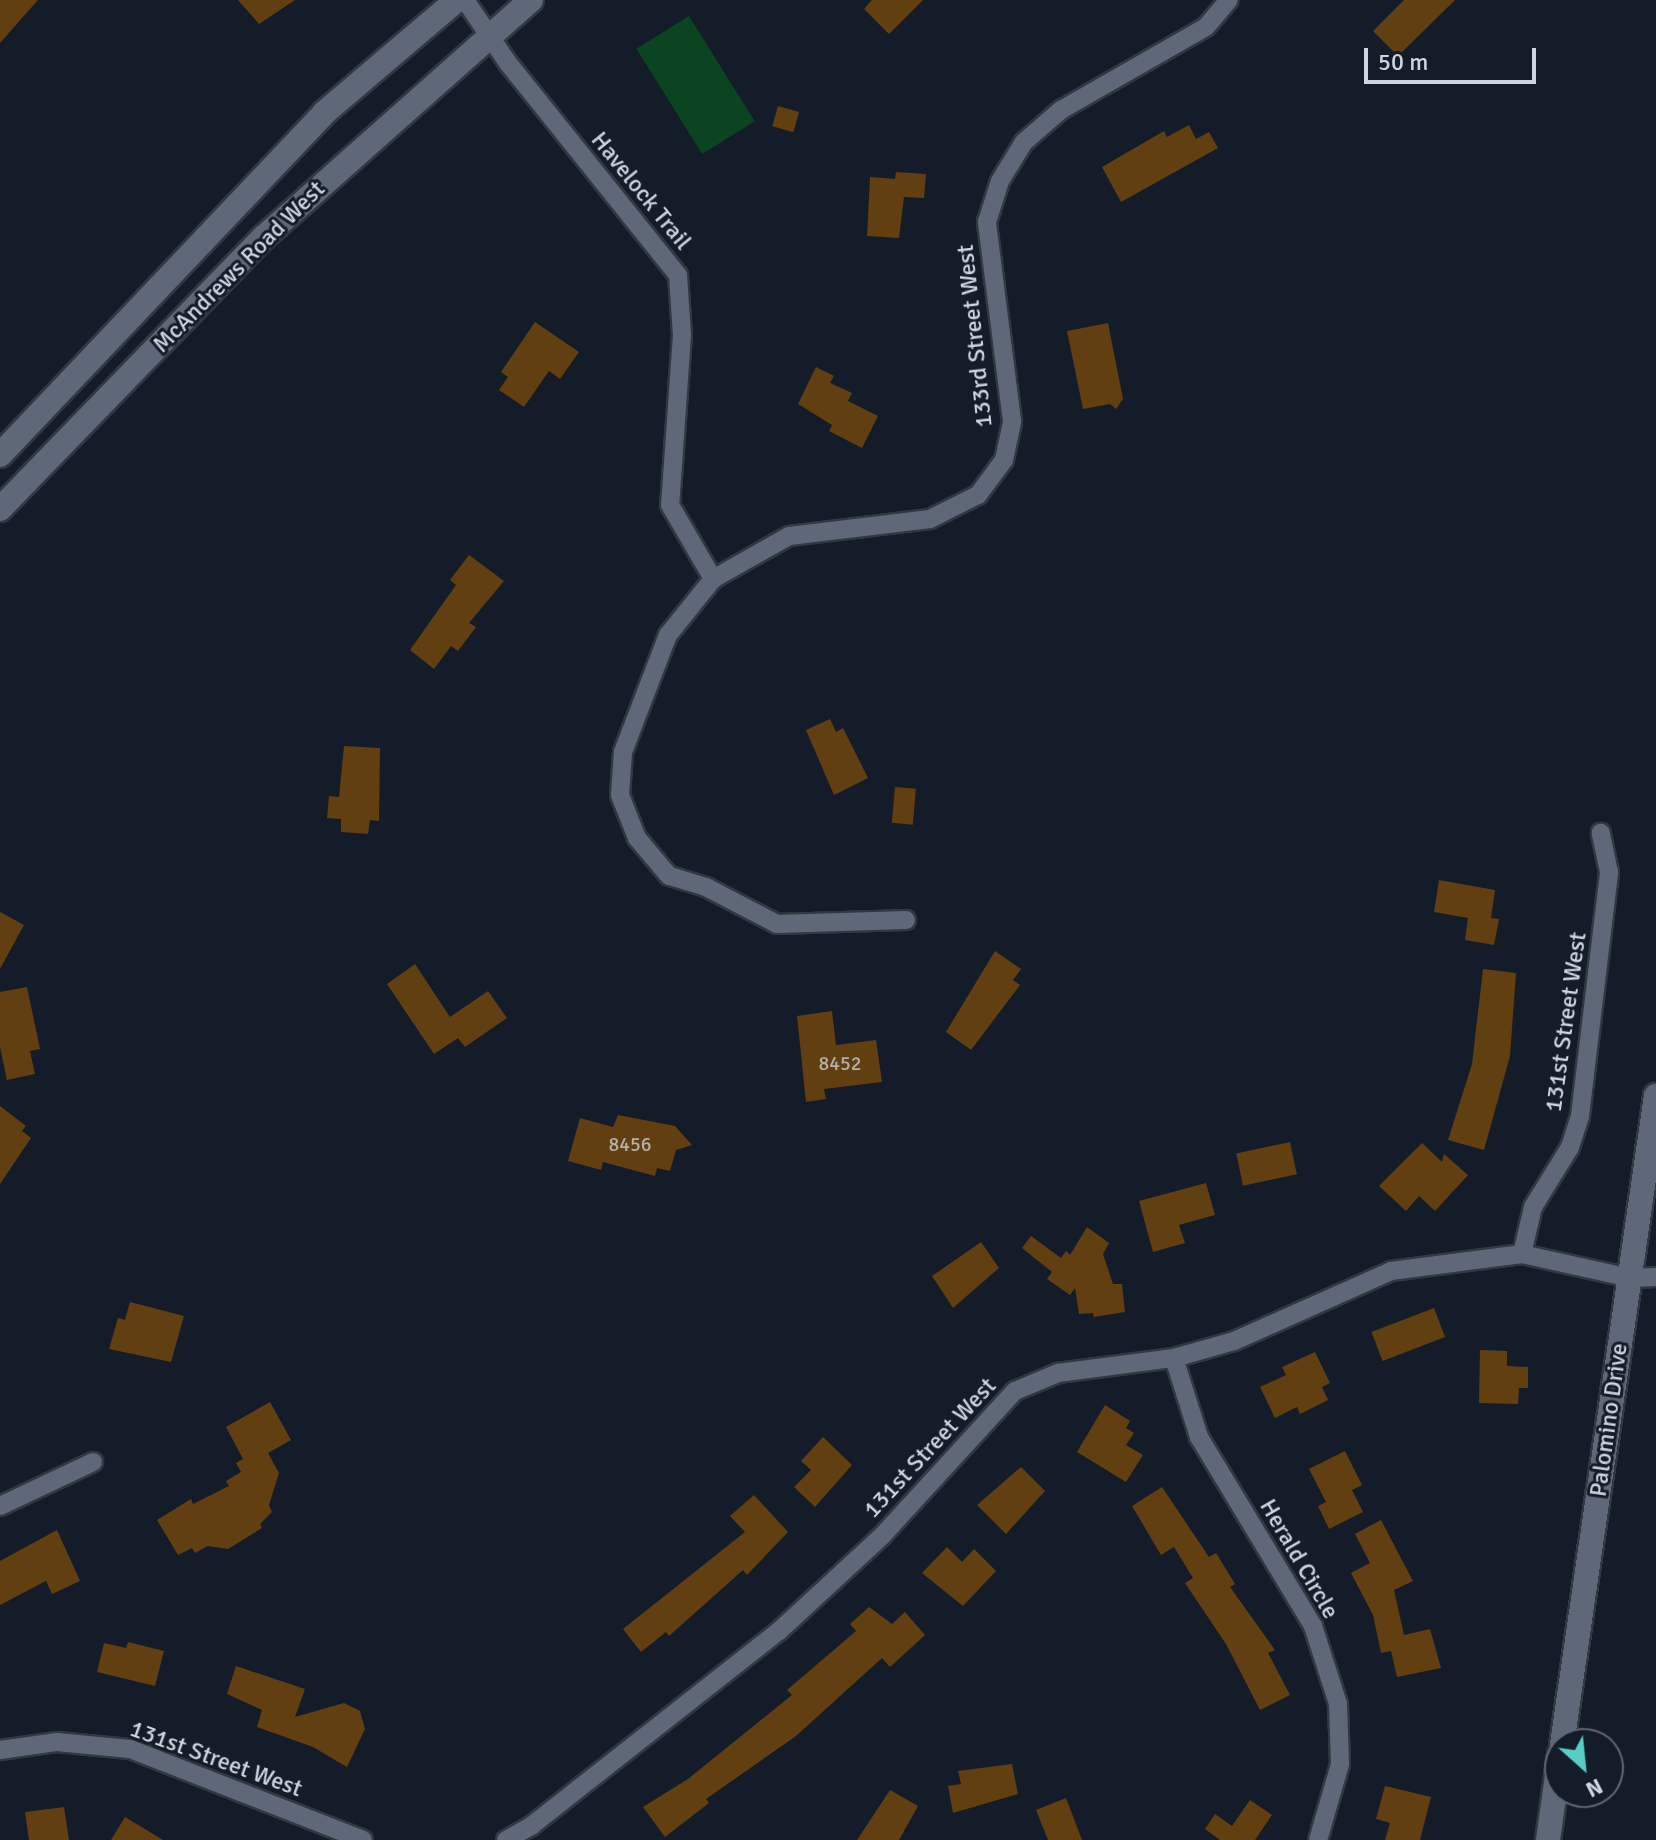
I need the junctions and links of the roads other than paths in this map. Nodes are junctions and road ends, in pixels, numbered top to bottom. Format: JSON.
{"nodes":[{"id":1,"x":457,"y":0,"type":"edge"},
{"id":2,"x":465,"y":0,"type":"edge"},
{"id":3,"x":531,"y":0,"type":"edge"},
{"id":4,"x":1229,"y":0,"type":"edge"},
{"id":5,"x":488,"y":35,"type":"junction"},
{"id":6,"x":0,"y":455,"type":"edge"},
{"id":7,"x":0,"y":509,"type":"edge"},
{"id":8,"x":713,"y":579,"type":"junction"},
{"id":9,"x":1601,"y":833,"type":"dead end"},
{"id":10,"x":906,"y":920,"type":"dead end"},
{"id":11,"x":1656,"y":1096,"type":"edge"},
{"id":12,"x":1522,"y":1254,"type":"junction"},
{"id":13,"x":1656,"y":1277,"type":"edge"},
{"id":14,"x":1630,"y":1278,"type":"junction"},
{"id":15,"x":1174,"y":1358,"type":"junction"},
{"id":16,"x":93,"y":1462,"type":"dead end"},
{"id":17,"x":0,"y":1506,"type":"edge"},
{"id":18,"x":1564,"y":1728,"type":"edge"},
{"id":19,"x":0,"y":1750,"type":"edge"},
{"id":20,"x":1553,"y":1808,"type":"edge"},
{"id":21,"x":363,"y":1840,"type":"edge"},
{"id":22,"x":506,"y":1840,"type":"edge"},
{"id":23,"x":1318,"y":1840,"type":"edge"},
{"id":24,"x":1548,"y":1840,"type":"edge"}],
"edges":[{"from":1,"to":6,"type":"main road","name":"McAndrews Road West"},
{"from":2,"to":5,"type":"street","name":"Havelock Trail"},
{"from":3,"to":5,"type":"main road","name":"McAndrews Road West"},
{"from":4,"to":8,"type":"street","name":"133rd Street West"},
{"from":5,"to":7,"type":"main road","name":"McAndrews Road West"},
{"from":5,"to":8,"type":"street","name":"Havelock Trail"},
{"from":8,"to":10,"type":"street"},
{"from":9,"to":12,"type":"street","name":"131st Street West"},
{"from":11,"to":14,"type":"main road","name":"Palomino Drive"},
{"from":12,"to":14,"type":"street","name":"131st Street West"},
{"from":12,"to":15,"type":"street","name":"131st Street West"},
{"from":13,"to":14,"type":"street","name":"131st Street West"},
{"from":14,"to":18,"type":"main road","name":"Palomino Drive"},
{"from":15,"to":22,"type":"street","name":"131st Street West"},
{"from":15,"to":23,"type":"street","name":"Herald Circle"},
{"from":16,"to":17,"type":"street"},
{"from":19,"to":21,"type":"street","name":"131st Street West"},
{"from":20,"to":24,"type":"main road"}]}
